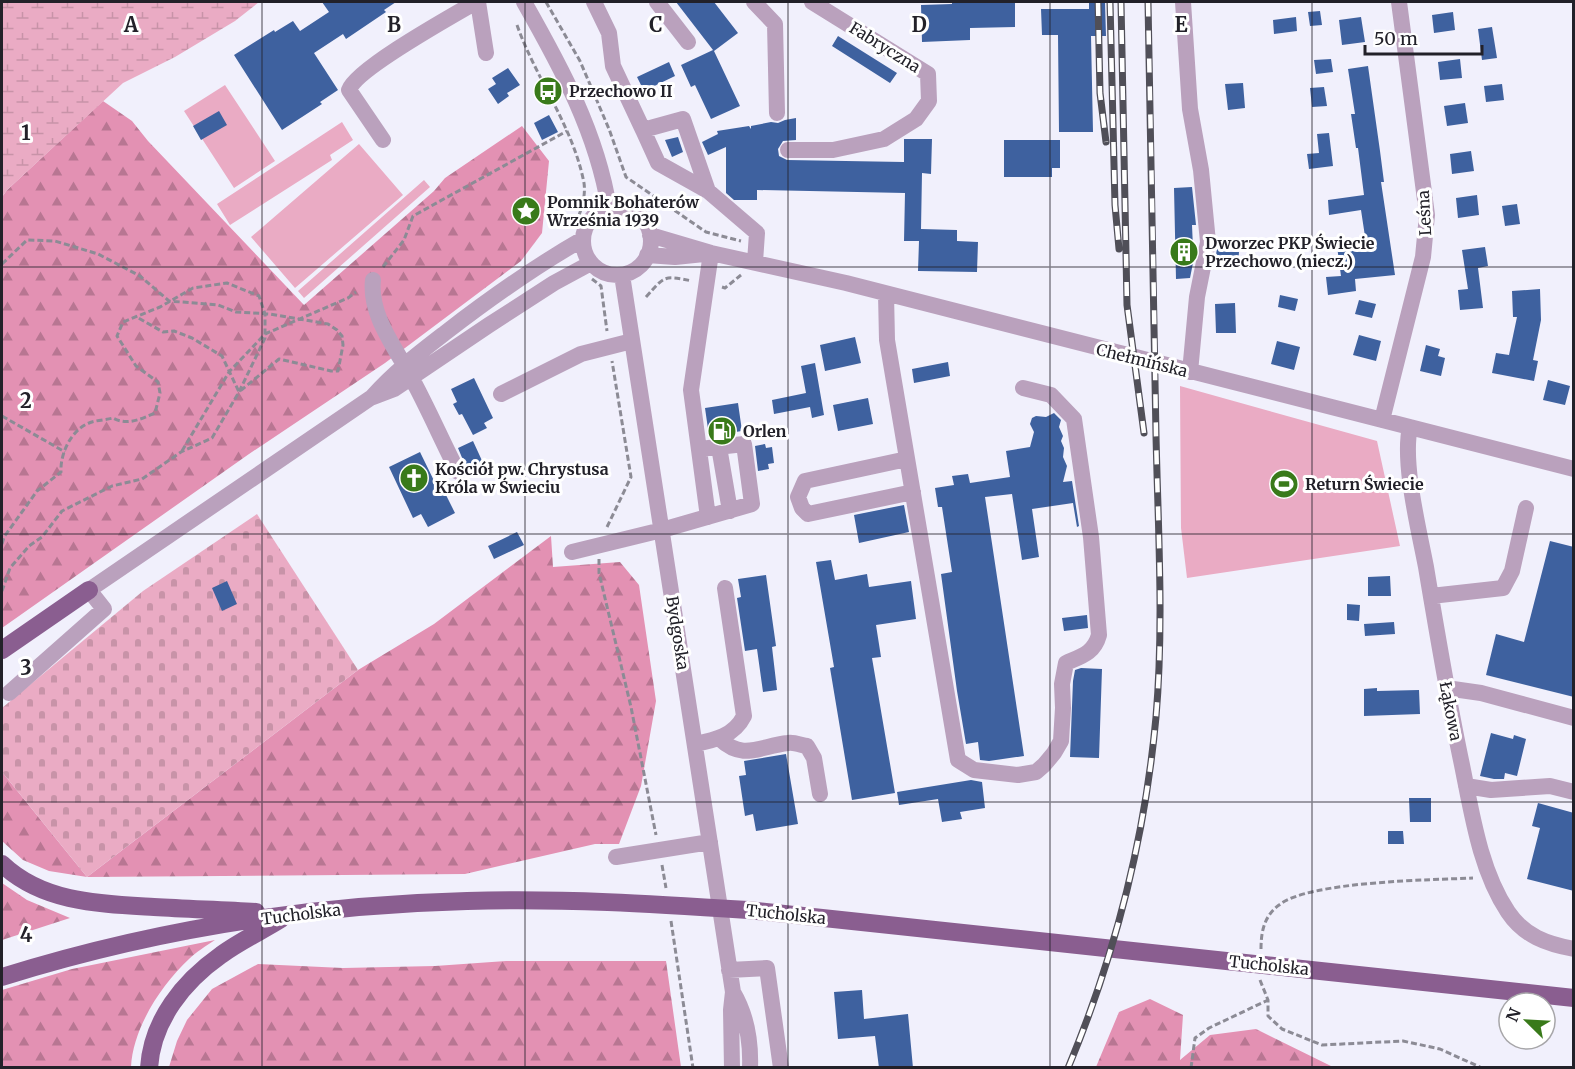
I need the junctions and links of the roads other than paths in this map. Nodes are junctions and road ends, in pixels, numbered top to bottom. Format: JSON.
{"nodes":[{"id":1,"x":477,"y":2,"type":"edge"},
{"id":2,"x":524,"y":2,"type":"edge"},
{"id":3,"x":594,"y":2,"type":"edge"},
{"id":4,"x":657,"y":2,"type":"edge"},
{"id":5,"x":754,"y":2,"type":"edge"},
{"id":6,"x":812,"y":2,"type":"edge"},
{"id":7,"x":1183,"y":2,"type":"edge"},
{"id":8,"x":1399,"y":2,"type":"edge"},
{"id":9,"x":688,"y":42,"type":"dead end"},
{"id":10,"x":486,"y":53,"type":"dead end"},
{"id":11,"x":777,"y":113,"type":"dead end"},
{"id":12,"x":643,"y":130,"type":"junction"},
{"id":13,"x":383,"y":141,"type":"dead end"},
{"id":14,"x":788,"y":150,"type":"dead end"},
{"id":15,"x":708,"y":191,"type":"junction"},
{"id":16,"x":609,"y":208,"type":"junction"},
{"id":17,"x":576,"y":235,"type":"junction"},
{"id":18,"x":650,"y":235,"type":"junction"},
{"id":19,"x":711,"y":253,"type":"junction"},
{"id":20,"x":647,"y":255,"type":"junction"},
{"id":21,"x":753,"y":260,"type":"junction"},
{"id":22,"x":588,"y":270,"type":"junction"},
{"id":23,"x":622,"y":274,"type":"junction"},
{"id":24,"x":373,"y":280,"type":"road end"},
{"id":25,"x":886,"y":294,"type":"junction"},
{"id":26,"x":632,"y":341,"type":"junction"},
{"id":27,"x":408,"y":371,"type":"junction"},
{"id":28,"x":1190,"y":372,"type":"junction"},
{"id":29,"x":1023,"y":388,"type":"dead end"},
{"id":30,"x":501,"y":394,"type":"dead end"},
{"id":31,"x":1382,"y":420,"type":"junction"},
{"id":32,"x":1410,"y":427,"type":"junction"},
{"id":33,"x":719,"y":447,"type":"junction"},
{"id":34,"x":700,"y":449,"type":"junction"},
{"id":35,"x":907,"y":459,"type":"junction"},
{"id":36,"x":1574,"y":469,"type":"edge"},
{"id":37,"x":458,"y":472,"type":"dead end"},
{"id":38,"x":913,"y":492,"type":"junction"},
{"id":39,"x":1526,"y":508,"type":"dead end"},
{"id":40,"x":730,"y":511,"type":"junction"},
{"id":41,"x":708,"y":517,"type":"junction"},
{"id":42,"x":662,"y":530,"type":"junction"},
{"id":43,"x":572,"y":552,"type":"dead end"},
{"id":44,"x":725,"y":588,"type":"dead end"},
{"id":45,"x":89,"y":590,"type":"junction"},
{"id":46,"x":1431,"y":596,"type":"junction"},
{"id":47,"x":3,"y":650,"type":"edge"},
{"id":48,"x":1446,"y":688,"type":"junction"},
{"id":49,"x":9,"y":693,"type":"dead end"},
{"id":50,"x":1574,"y":717,"type":"edge"},
{"id":51,"x":720,"y":739,"type":"junction"},
{"id":52,"x":695,"y":744,"type":"junction"},
{"id":53,"x":1466,"y":786,"type":"junction"},
{"id":54,"x":1574,"y":792,"type":"edge"},
{"id":55,"x":820,"y":794,"type":"dead end"},
{"id":56,"x":710,"y":842,"type":"junction"},
{"id":57,"x":616,"y":857,"type":"dead end"},
{"id":58,"x":2,"y":864,"type":"edge"},
{"id":59,"x":291,"y":913,"type":"junction"},
{"id":60,"x":1574,"y":950,"type":"edge"},
{"id":61,"x":729,"y":970,"type":"junction"},
{"id":62,"x":2,"y":977,"type":"edge"},
{"id":63,"x":733,"y":992,"type":"junction"},
{"id":64,"x":1574,"y":998,"type":"edge"},
{"id":65,"x":149,"y":1068,"type":"edge"},
{"id":66,"x":732,"y":1068,"type":"edge"},
{"id":67,"x":750,"y":1068,"type":"edge"},
{"id":68,"x":781,"y":1068,"type":"edge"}],
"edges":[{"from":1,"to":10,"type":"street"},
{"from":1,"to":13,"type":"street"},
{"from":2,"to":16,"type":"street"},
{"from":3,"to":12,"type":"street"},
{"from":4,"to":9,"type":"street"},
{"from":5,"to":11,"type":"street"},
{"from":6,"to":14,"type":"street","name":"Fabryczna"},
{"from":7,"to":28,"type":"street"},
{"from":8,"to":31,"type":"street","name":"Leśna"},
{"from":12,"to":15,"type":"street"},
{"from":12,"to":15,"type":"street"},
{"from":15,"to":21,"type":"street"},
{"from":16,"to":17,"type":"street"},
{"from":16,"to":18,"type":"street"},
{"from":17,"to":22,"type":"street"},
{"from":17,"to":27,"type":"street"},
{"from":18,"to":19,"type":"street","name":"Chełmińska"},
{"from":18,"to":20,"type":"street"},
{"from":19,"to":20,"type":"street","name":"Chełmińska"},
{"from":19,"to":21,"type":"street","name":"Chełmińska"},
{"from":19,"to":34,"type":"street"},
{"from":20,"to":23,"type":"street"},
{"from":21,"to":25,"type":"street","name":"Chełmińska"},
{"from":22,"to":23,"type":"street"},
{"from":22,"to":27,"type":"street"},
{"from":23,"to":26,"type":"street","name":"Bydgoska"},
{"from":24,"to":27,"type":"street"},
{"from":25,"to":28,"type":"street","name":"Chełmińska"},
{"from":25,"to":35,"type":"street"},
{"from":26,"to":30,"type":"street"},
{"from":26,"to":42,"type":"street","name":"Bydgoska"},
{"from":27,"to":37,"type":"street"},
{"from":27,"to":45,"type":"street"},
{"from":28,"to":31,"type":"street","name":"Chełmińska"},
{"from":29,"to":38,"type":"street"},
{"from":31,"to":32,"type":"street","name":"Chełmińska"},
{"from":32,"to":36,"type":"street","name":"Chełmińska"},
{"from":32,"to":46,"type":"street","name":"Łąkowa"},
{"from":33,"to":34,"type":"street"},
{"from":33,"to":40,"type":"street"},
{"from":33,"to":40,"type":"street"},
{"from":34,"to":41,"type":"street"},
{"from":35,"to":38,"type":"street"},
{"from":35,"to":38,"type":"street"},
{"from":39,"to":46,"type":"street"},
{"from":40,"to":41,"type":"street"},
{"from":41,"to":42,"type":"street"},
{"from":42,"to":43,"type":"street"},
{"from":42,"to":52,"type":"street","name":"Bydgoska"},
{"from":44,"to":51,"type":"street"},
{"from":45,"to":47,"type":"main road"},
{"from":45,"to":49,"type":"street"},
{"from":46,"to":48,"type":"street","name":"Łąkowa"},
{"from":48,"to":50,"type":"street"},
{"from":48,"to":53,"type":"street","name":"Łąkowa"},
{"from":51,"to":52,"type":"street"},
{"from":51,"to":55,"type":"street"},
{"from":52,"to":56,"type":"street","name":"Bydgoska"},
{"from":53,"to":54,"type":"street"},
{"from":53,"to":60,"type":"street","name":"Łąkowa"},
{"from":56,"to":57,"type":"street"},
{"from":56,"to":61,"type":"street","name":"Bydgoska"},
{"from":58,"to":59,"type":"main road"},
{"from":59,"to":62,"type":"main road","name":"Tucholska"},
{"from":59,"to":64,"type":"main road","name":"Tucholska"},
{"from":59,"to":65,"type":"main road"},
{"from":61,"to":63,"type":"street","name":"Bydgoska"},
{"from":61,"to":68,"type":"street"},
{"from":63,"to":66,"type":"street","name":"Bydgoska"},
{"from":63,"to":67,"type":"street","name":"Bydgoska"}]}
